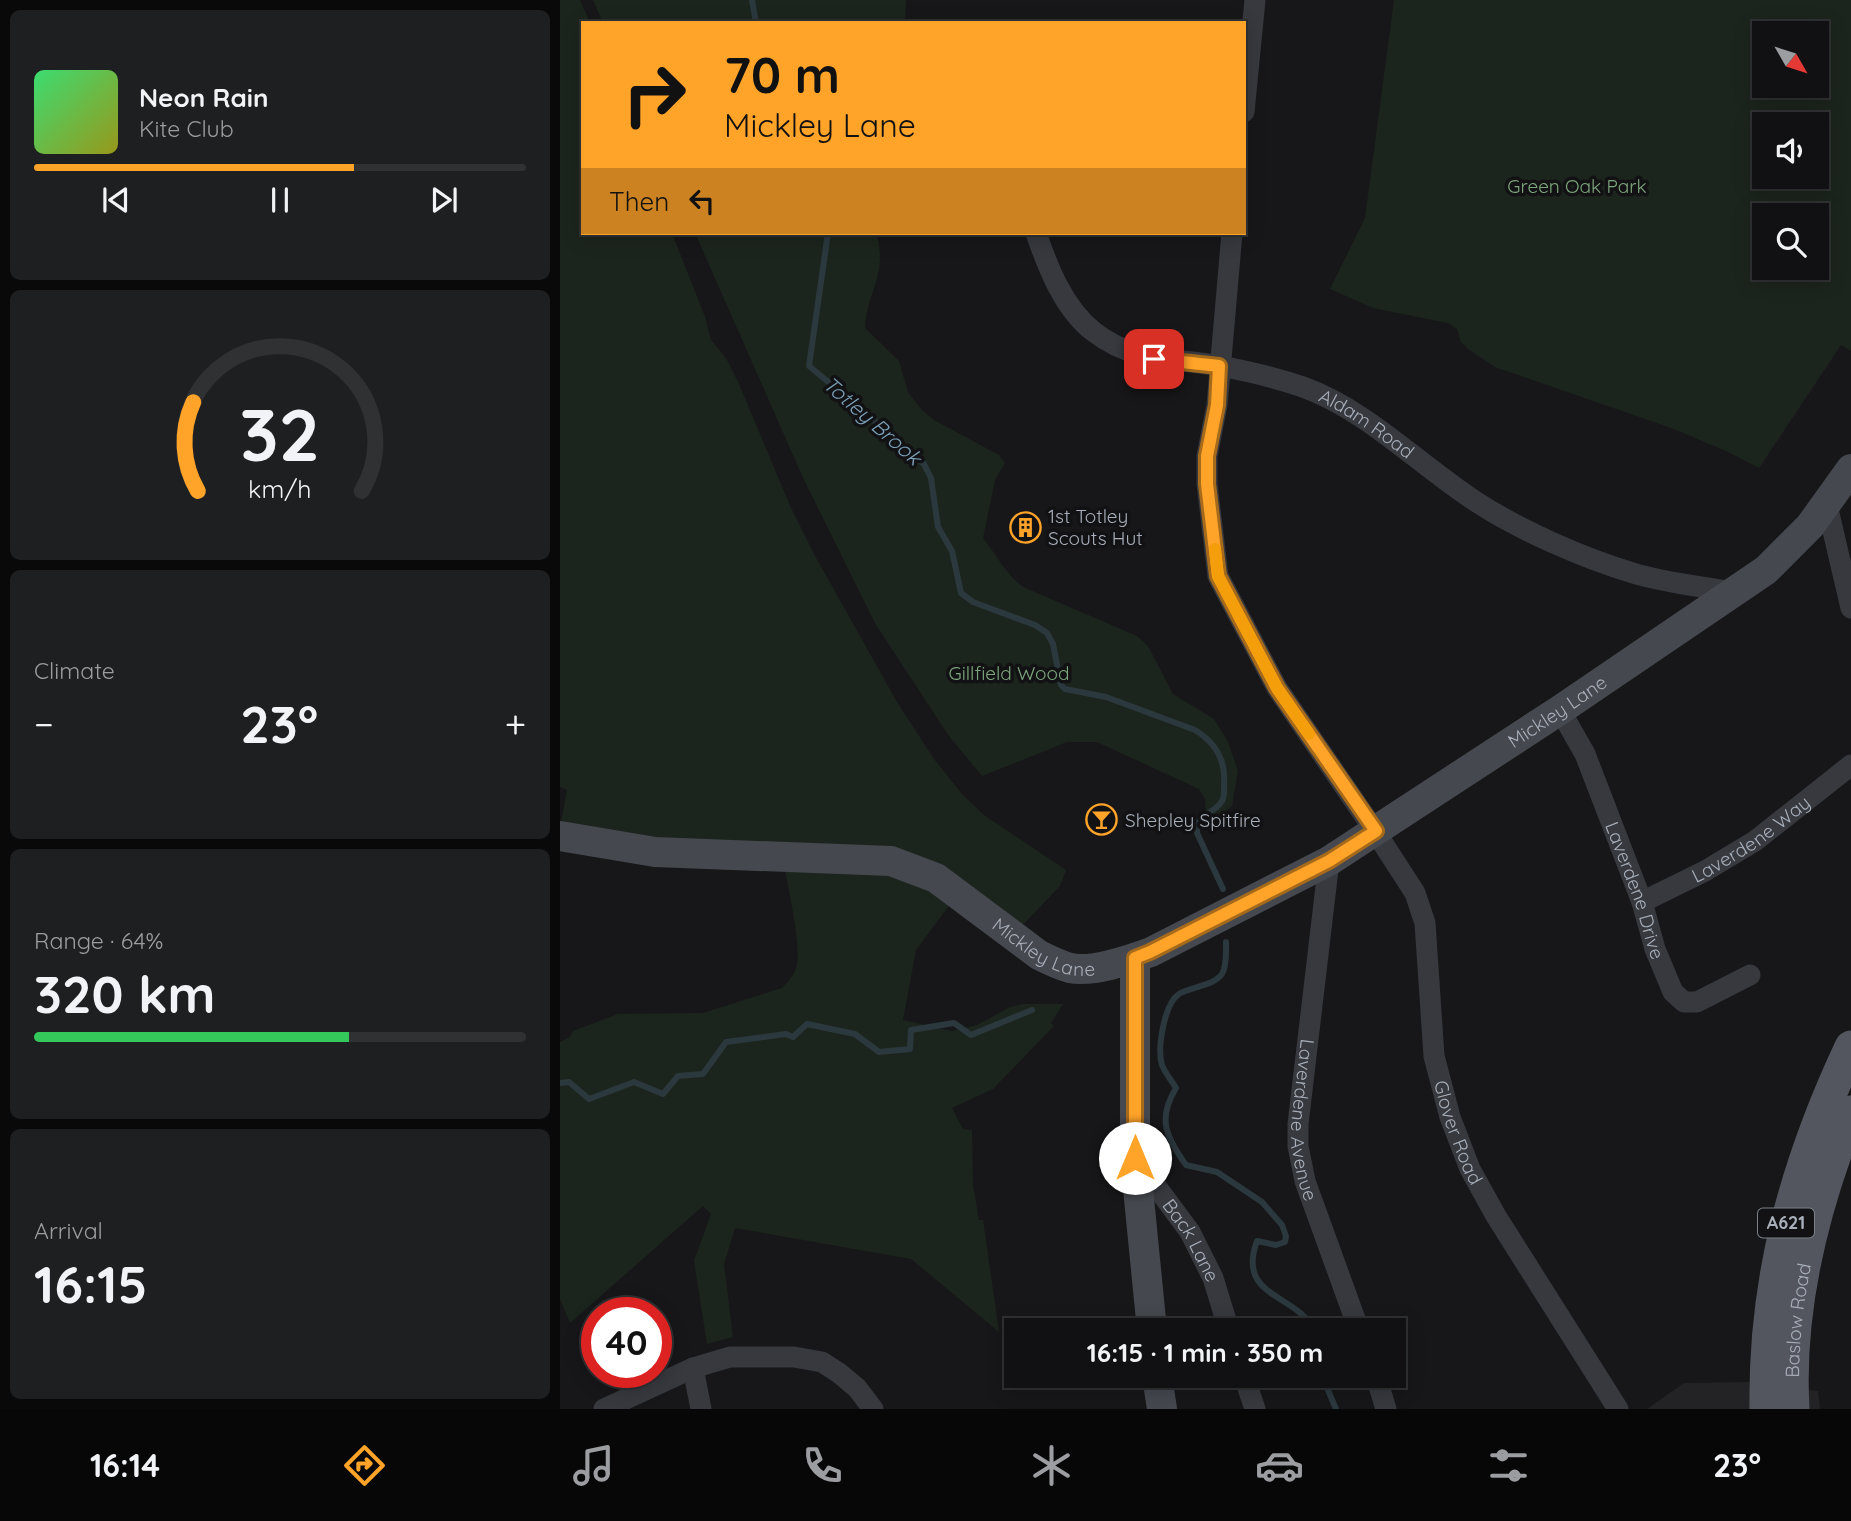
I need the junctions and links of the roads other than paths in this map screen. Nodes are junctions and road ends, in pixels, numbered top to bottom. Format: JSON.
{"nodes":[{"id":1,"x":1255,"y":0,"type":"edge"},
{"id":2,"x":1248,"y":42,"type":"edge"},
{"id":3,"x":1246,"y":77,"type":"edge"},
{"id":4,"x":1037,"y":235,"type":"edge"},
{"id":5,"x":1232,"y":235,"type":"edge"},
{"id":6,"x":1219,"y":366,"type":"junction"},
{"id":7,"x":1851,"y":469,"type":"edge"},
{"id":8,"x":1827,"y":505,"type":"junction"},
{"id":9,"x":1846,"y":558,"type":"edge"},
{"id":10,"x":1732,"y":592,"type":"junction"},
{"id":11,"x":1851,"y":608,"type":"edge"},
{"id":12,"x":1560,"y":710,"type":"junction"},
{"id":13,"x":1851,"y":765,"type":"edge"},
{"id":14,"x":1376,"y":831,"type":"junction"},
{"id":15,"x":560,"y":836,"type":"edge"},
{"id":16,"x":1329,"y":861,"type":"junction"},
{"id":17,"x":1642,"y":902,"type":"junction"},
{"id":18,"x":1135,"y":958,"type":"junction"},
{"id":19,"x":1750,"y":975,"type":"dead end"},
{"id":20,"x":1851,"y":1047,"type":"edge"},
{"id":21,"x":1851,"y":1112,"type":"edge"},
{"id":22,"x":1135,"y":1158,"type":"junction"},
{"id":23,"x":1151,"y":1318,"type":"edge"},
{"id":24,"x":1225,"y":1318,"type":"edge"},
{"id":25,"x":1356,"y":1318,"type":"edge"},
{"id":26,"x":693,"y":1368,"type":"junction"},
{"id":27,"x":1159,"y":1388,"type":"edge"},
{"id":28,"x":1248,"y":1388,"type":"edge"},
{"id":29,"x":1380,"y":1388,"type":"edge"},
{"id":30,"x":604,"y":1409,"type":"edge"},
{"id":31,"x":701,"y":1409,"type":"edge"},
{"id":32,"x":873,"y":1409,"type":"edge"},
{"id":33,"x":1162,"y":1409,"type":"edge"},
{"id":34,"x":1255,"y":1409,"type":"edge"},
{"id":35,"x":1386,"y":1409,"type":"edge"},
{"id":36,"x":1618,"y":1409,"type":"edge"},
{"id":37,"x":1766,"y":1409,"type":"edge"},
{"id":38,"x":1793,"y":1409,"type":"edge"}],
"edges":[{"from":1,"to":2,"type":"street"},
{"from":2,"to":3,"type":"street"},
{"from":4,"to":6,"type":"street","name":"Aldam Road"},
{"from":5,"to":6,"type":"street","name":"Glover Road"},
{"from":6,"to":10,"type":"street","name":"Aldam Road"},
{"from":6,"to":14,"type":"street","name":"Glover Road"},
{"from":7,"to":8,"type":"street","name":"Mickley Lane"},
{"from":8,"to":9,"type":"street"},
{"from":8,"to":10,"type":"street","name":"Mickley Lane"},
{"from":9,"to":11,"type":"street"},
{"from":10,"to":12,"type":"street","name":"Mickley Lane"},
{"from":12,"to":14,"type":"street","name":"Mickley Lane"},
{"from":12,"to":17,"type":"street","name":"Laverdene Drive"},
{"from":13,"to":17,"type":"street","name":"Laverdene Way"},
{"from":14,"to":16,"type":"street","name":"Mickley Lane"},
{"from":14,"to":36,"type":"street","name":"Glover Road"},
{"from":15,"to":18,"type":"street","name":"Mickley Lane"},
{"from":16,"to":18,"type":"street","name":"Mickley Lane"},
{"from":16,"to":25,"type":"street","name":"Laverdene Avenue"},
{"from":17,"to":19,"type":"street","name":"Laverdene Drive"},
{"from":18,"to":22,"type":"street"},
{"from":20,"to":37,"type":"main road","number":"A621"},
{"from":21,"to":38,"type":"main road","name":"Baslow Road","number":"A621"},
{"from":22,"to":23,"type":"street"},
{"from":22,"to":24,"type":"street","name":"Back Lane"},
{"from":26,"to":30,"type":"street"},
{"from":26,"to":31,"type":"street"},
{"from":26,"to":32,"type":"street"},
{"from":27,"to":33,"type":"street"},
{"from":28,"to":34,"type":"street"},
{"from":29,"to":35,"type":"street"}]}
